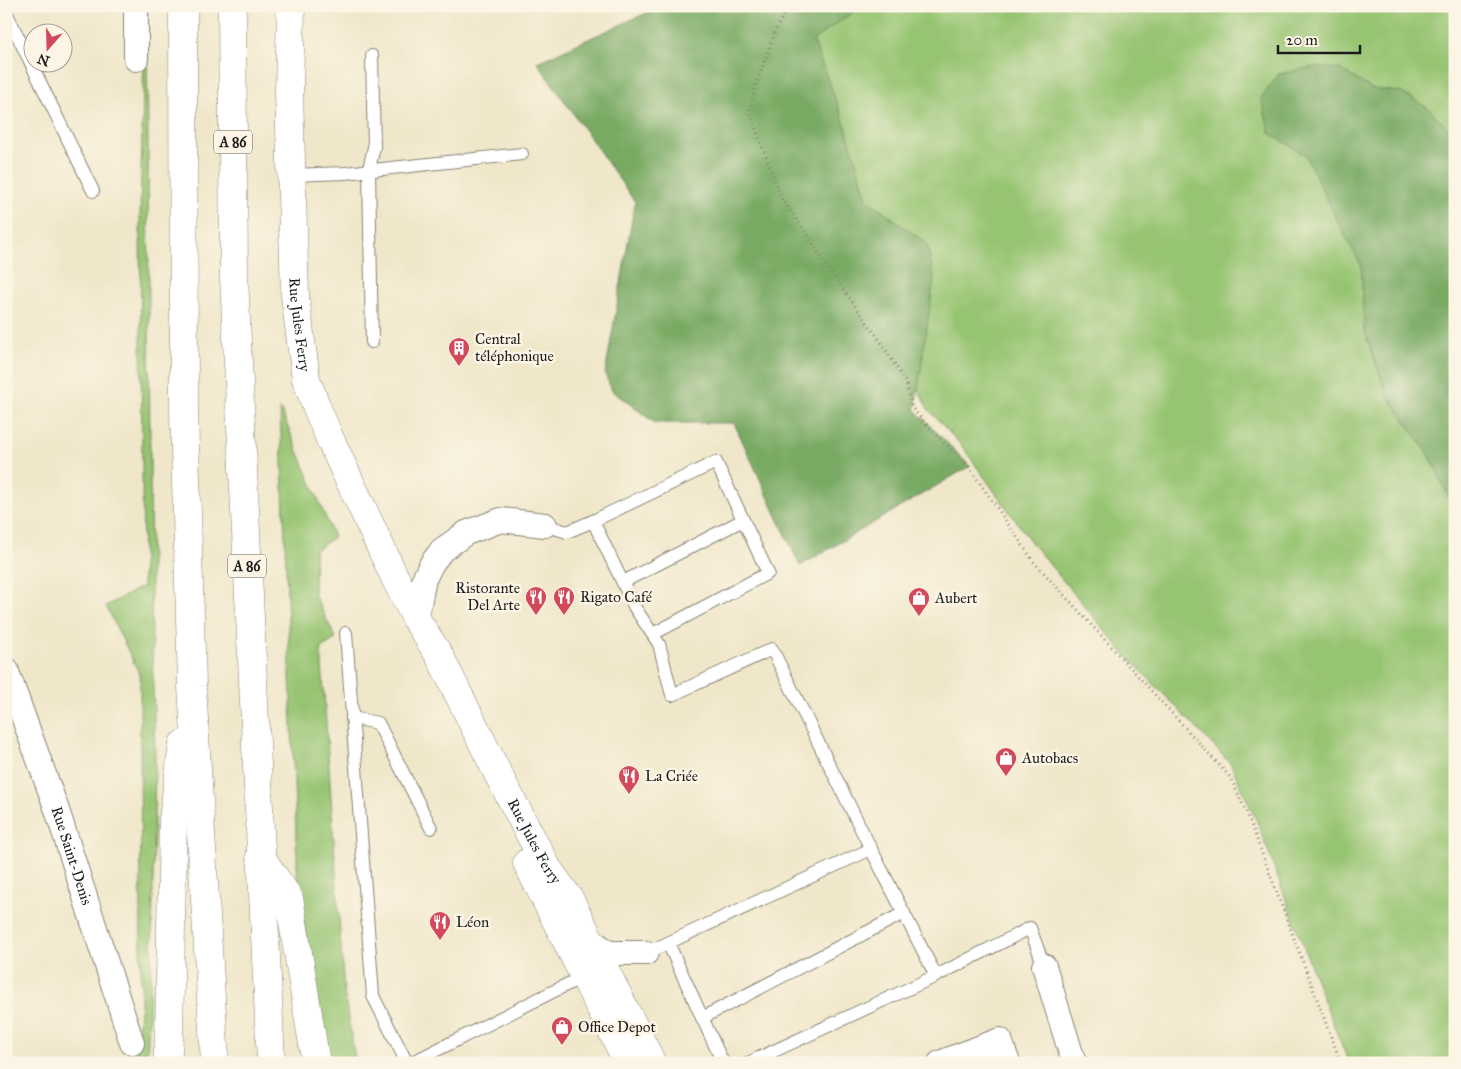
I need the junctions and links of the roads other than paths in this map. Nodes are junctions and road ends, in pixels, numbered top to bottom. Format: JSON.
{"nodes":[{"id":1,"x":136,"y":6,"type":"edge"},
{"id":2,"x":183,"y":6,"type":"edge"},
{"id":3,"x":232,"y":6,"type":"edge"},
{"id":4,"x":291,"y":6,"type":"edge"},
{"id":5,"x":6,"y":12,"type":"edge"},
{"id":6,"x":372,"y":56,"type":"dead end"},
{"id":7,"x":136,"y":59,"type":"dead end"},
{"id":8,"x":522,"y":154,"type":"dead end"},
{"id":9,"x":369,"y":169,"type":"junction"},
{"id":10,"x":291,"y":175,"type":"junction"},
{"id":11,"x":92,"y":191,"type":"dead end"},
{"id":12,"x":372,"y":342,"type":"dead end"},
{"id":13,"x":743,"y":520,"type":"junction"},
{"id":14,"x":593,"y":521,"type":"junction"},
{"id":15,"x":545,"y":525,"type":"joint"},
{"id":16,"x":623,"y":582,"type":"junction"},
{"id":17,"x":416,"y":619,"type":"junction"},
{"id":18,"x":346,"y":633,"type":"dead end"},
{"id":19,"x":653,"y":634,"type":"junction"},
{"id":20,"x":8,"y":680,"type":"edge"},
{"id":21,"x":192,"y":686,"type":"junction"},
{"id":22,"x":352,"y":718,"type":"junction"},
{"id":23,"x":430,"y":828,"type":"dead end"},
{"id":24,"x":871,"y":849,"type":"junction"},
{"id":25,"x":260,"y":856,"type":"junction"},
{"id":26,"x":904,"y":914,"type":"junction"},
{"id":27,"x":589,"y":939,"type":"junction"},
{"id":28,"x":668,"y":943,"type":"junction"},
{"id":29,"x":646,"y":953,"type":"junction"},
{"id":30,"x":1044,"y":966,"type":"joint"},
{"id":31,"x":584,"y":976,"type":"junction"},
{"id":32,"x":936,"y":976,"type":"junction"},
{"id":33,"x":616,"y":992,"type":"junction"},
{"id":34,"x":702,"y":1018,"type":"junction"},
{"id":35,"x":132,"y":1044,"type":"dead end"},
{"id":36,"x":167,"y":1063,"type":"edge"},
{"id":37,"x":215,"y":1063,"type":"edge"},
{"id":38,"x":271,"y":1063,"type":"edge"},
{"id":39,"x":316,"y":1063,"type":"edge"},
{"id":40,"x":406,"y":1063,"type":"edge"},
{"id":41,"x":411,"y":1063,"type":"edge"},
{"id":42,"x":628,"y":1063,"type":"edge"},
{"id":43,"x":652,"y":1063,"type":"edge"},
{"id":44,"x":723,"y":1063,"type":"edge"},
{"id":45,"x":748,"y":1063,"type":"edge"},
{"id":46,"x":940,"y":1063,"type":"edge"},
{"id":47,"x":1008,"y":1063,"type":"edge"},
{"id":48,"x":1074,"y":1063,"type":"edge"}],
"edges":[{"from":1,"to":7,"type":"street"},
{"from":2,"to":21,"type":"main road"},
{"from":3,"to":25,"type":"main road","number":"A 86"},
{"from":4,"to":10,"type":"main road","name":"Rue Jules Ferry"},
{"from":5,"to":11,"type":"lane"},
{"from":6,"to":9,"type":"lane"},
{"from":8,"to":9,"type":"lane"},
{"from":9,"to":10,"type":"lane"},
{"from":9,"to":12,"type":"lane"},
{"from":10,"to":17,"type":"main road","name":"Rue Jules Ferry"},
{"from":13,"to":14,"type":"lane"},
{"from":13,"to":16,"type":"lane"},
{"from":13,"to":19,"type":"lane"},
{"from":14,"to":15,"type":"lane"},
{"from":14,"to":16,"type":"lane"},
{"from":15,"to":17,"type":"street"},
{"from":16,"to":19,"type":"lane"},
{"from":17,"to":27,"type":"main road","name":"Rue Jules Ferry"},
{"from":17,"to":31,"type":"main road","name":"Rue Jules Ferry"},
{"from":18,"to":22,"type":"lane"},
{"from":19,"to":24,"type":"lane"},
{"from":20,"to":35,"type":"street","name":"Rue Saint-Denis"},
{"from":21,"to":36,"type":"main road"},
{"from":21,"to":37,"type":"main road"},
{"from":22,"to":23,"type":"lane"},
{"from":22,"to":40,"type":"lane"},
{"from":24,"to":26,"type":"lane"},
{"from":24,"to":28,"type":"lane"},
{"from":25,"to":38,"type":"main road","number":"A 86"},
{"from":25,"to":39,"type":"main road"},
{"from":26,"to":32,"type":"lane"},
{"from":26,"to":34,"type":"lane"},
{"from":27,"to":29,"type":"street"},
{"from":27,"to":33,"type":"main road","name":"Rue Jules Ferry"},
{"from":28,"to":29,"type":"lane"},
{"from":28,"to":34,"type":"lane"},
{"from":29,"to":33,"type":"street"},
{"from":30,"to":32,"type":"lane"},
{"from":30,"to":48,"type":"street"},
{"from":31,"to":41,"type":"lane"},
{"from":31,"to":42,"type":"main road","name":"Rue Jules Ferry"},
{"from":32,"to":45,"type":"lane"},
{"from":33,"to":43,"type":"main road","name":"Rue Jules Ferry"},
{"from":34,"to":44,"type":"lane"},
{"from":46,"to":47,"type":"street"}]}
